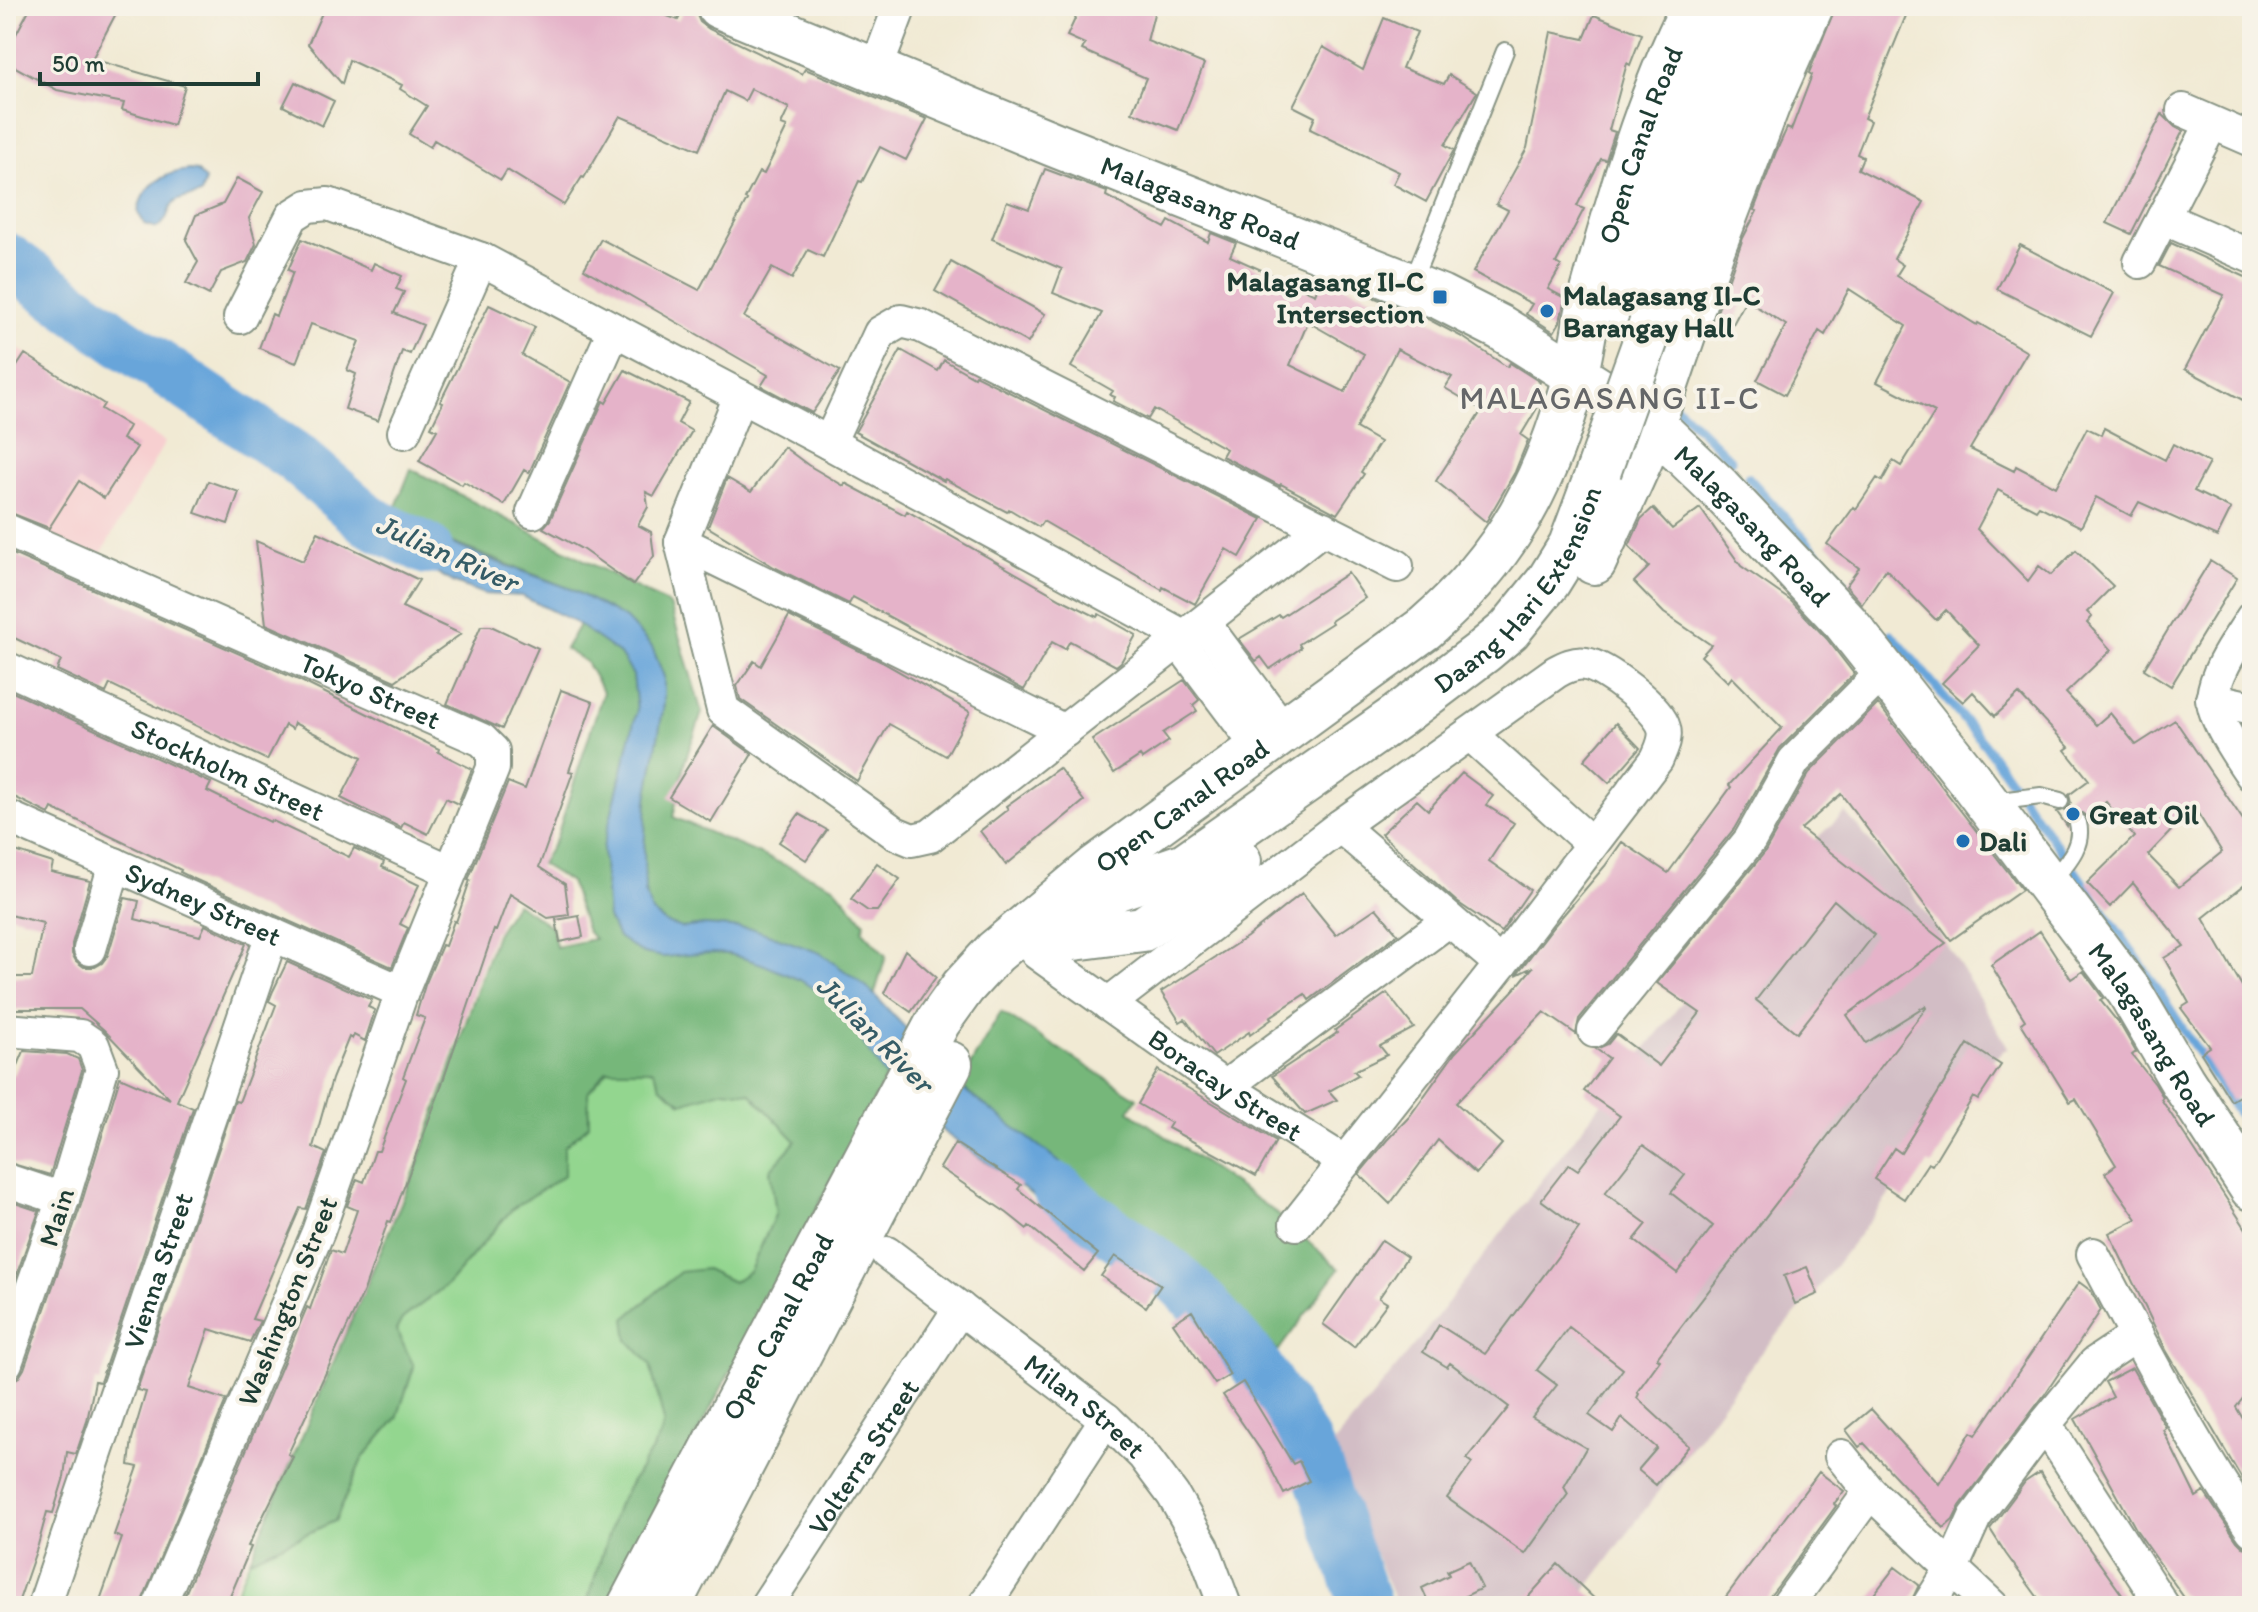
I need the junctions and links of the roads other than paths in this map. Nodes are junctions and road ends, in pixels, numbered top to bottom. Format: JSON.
{"nodes":[{"id":1,"x":900,"y":6,"type":"edge"},
{"id":2,"x":1694,"y":6,"type":"edge"},
{"id":3,"x":1733,"y":6,"type":"edge"},
{"id":4,"x":1772,"y":6,"type":"edge"},
{"id":5,"x":1811,"y":6,"type":"edge"},
{"id":6,"x":735,"y":9,"type":"edge"},
{"id":7,"x":1505,"y":51,"type":"dead end"},
{"id":8,"x":875,"y":72,"type":"junction"},
{"id":9,"x":2252,"y":140,"type":"edge"},
{"id":10,"x":2163,"y":218,"type":"junction"},
{"id":11,"x":2252,"y":257,"type":"edge"},
{"id":12,"x":481,"y":259,"type":"junction"},
{"id":13,"x":2140,"y":262,"type":"dead end"},
{"id":14,"x":1411,"y":285,"type":"junction"},
{"id":15,"x":240,"y":317,"type":"dead end"},
{"id":16,"x":1638,"y":321,"type":"junction"},
{"id":17,"x":614,"y":330,"type":"junction"},
{"id":18,"x":1576,"y":374,"type":"junction"},
{"id":19,"x":740,"y":396,"type":"junction"},
{"id":20,"x":1651,"y":423,"type":"junction"},
{"id":21,"x":404,"y":432,"type":"dead end"},
{"id":22,"x":829,"y":443,"type":"junction"},
{"id":23,"x":1586,"y":466,"type":"junction"},
{"id":24,"x":533,"y":512,"type":"dead end"},
{"id":25,"x":1323,"y":528,"type":"junction"},
{"id":26,"x":6,"y":530,"type":"edge"},
{"id":27,"x":681,"y":542,"type":"junction"},
{"id":28,"x":1397,"y":566,"type":"dead end"},
{"id":29,"x":2252,"y":618,"type":"edge"},
{"id":30,"x":1189,"y":634,"type":"junction"},
{"id":31,"x":6,"y":668,"type":"edge"},
{"id":32,"x":1883,"y":672,"type":"junction"},
{"id":33,"x":2212,"y":699,"type":"junction"},
{"id":34,"x":2252,"y":708,"type":"edge"},
{"id":35,"x":1065,"y":731,"type":"junction"},
{"id":36,"x":1470,"y":734,"type":"junction"},
{"id":37,"x":1271,"y":738,"type":"junction"},
{"id":38,"x":2252,"y":775,"type":"edge"},
{"id":39,"x":2060,"y":801,"type":"dead end"},
{"id":40,"x":1987,"y":803,"type":"junction"},
{"id":41,"x":7,"y":819,"type":"edge"},
{"id":42,"x":2078,"y":823,"type":"dead end"},
{"id":43,"x":1340,"y":826,"type":"junction"},
{"id":44,"x":1592,"y":844,"type":"junction"},
{"id":45,"x":115,"y":864,"type":"junction"},
{"id":46,"x":450,"y":871,"type":"junction"},
{"id":47,"x":1087,"y":876,"type":"junction"},
{"id":48,"x":2049,"y":885,"type":"junction"},
{"id":49,"x":1449,"y":920,"type":"junction"},
{"id":50,"x":272,"y":934,"type":"junction"},
{"id":51,"x":1044,"y":947,"type":"junction"},
{"id":52,"x":90,"y":949,"type":"dead end"},
{"id":53,"x":1501,"y":964,"type":"junction"},
{"id":54,"x":402,"y":992,"type":"junction"},
{"id":55,"x":1108,"y":1004,"type":"junction"},
{"id":56,"x":951,"y":1029,"type":"junction"},
{"id":57,"x":6,"y":1030,"type":"edge"},
{"id":58,"x":1594,"y":1031,"type":"dead end"},
{"id":59,"x":1225,"y":1087,"type":"junction"},
{"id":60,"x":904,"y":1120,"type":"junction"},
{"id":61,"x":1345,"y":1162,"type":"junction"},
{"id":62,"x":6,"y":1180,"type":"edge"},
{"id":63,"x":2252,"y":1188,"type":"edge"},
{"id":64,"x":63,"y":1199,"type":"junction"},
{"id":65,"x":1296,"y":1224,"type":"dead end"},
{"id":66,"x":887,"y":1253,"type":"dead end"},
{"id":67,"x":2093,"y":1254,"type":"dead end"},
{"id":68,"x":17,"y":1293,"type":"edge"},
{"id":69,"x":960,"y":1308,"type":"junction"},
{"id":70,"x":2137,"y":1335,"type":"junction"},
{"id":71,"x":6,"y":1363,"type":"edge"},
{"id":72,"x":1106,"y":1419,"type":"junction"},
{"id":73,"x":2045,"y":1424,"type":"junction"},
{"id":74,"x":1841,"y":1456,"type":"dead end"},
{"id":75,"x":1870,"y":1492,"type":"junction"},
{"id":76,"x":2252,"y":1530,"type":"edge"},
{"id":77,"x":1952,"y":1568,"type":"junction"},
{"id":78,"x":44,"y":1606,"type":"edge"},
{"id":79,"x":159,"y":1606,"type":"edge"},
{"id":80,"x":630,"y":1606,"type":"edge"},
{"id":81,"x":668,"y":1606,"type":"edge"},
{"id":82,"x":766,"y":1606,"type":"edge"},
{"id":83,"x":984,"y":1606,"type":"edge"},
{"id":84,"x":1225,"y":1606,"type":"edge"},
{"id":85,"x":1787,"y":1606,"type":"edge"},
{"id":86,"x":1928,"y":1606,"type":"edge"},
{"id":87,"x":1992,"y":1606,"type":"edge"},
{"id":88,"x":2163,"y":1606,"type":"edge"}],
"edges":[{"from":1,"to":8,"type":"street"},
{"from":2,"to":18,"type":"main road","name":"Open Canal Road"},
{"from":3,"to":16,"type":"main road","name":"Daang Hari Extension"},
{"from":4,"to":16,"type":"main road","name":"Daang Hari Extension"},
{"from":5,"to":20,"type":"main road"},
{"from":6,"to":8,"type":"main road","name":"Malagasang Road"},
{"from":7,"to":14,"type":"lane"},
{"from":8,"to":14,"type":"main road","name":"Malagasang Road"},
{"from":9,"to":10,"type":"street"},
{"from":10,"to":11,"type":"street"},
{"from":10,"to":13,"type":"street"},
{"from":12,"to":15,"type":"street"},
{"from":12,"to":17,"type":"street"},
{"from":12,"to":21,"type":"street"},
{"from":14,"to":18,"type":"main road","name":"Malagasang Road"},
{"from":16,"to":23,"type":"main road","name":"Daang Hari Extension","bridge":true},
{"from":17,"to":19,"type":"street"},
{"from":17,"to":24,"type":"street"},
{"from":18,"to":20,"type":"main road","name":"Malagasang Road"},
{"from":18,"to":37,"type":"main road","name":"Open Canal Road"},
{"from":19,"to":22,"type":"street"},
{"from":19,"to":27,"type":"street"},
{"from":20,"to":32,"type":"main road","name":"Malagasang Road"},
{"from":20,"to":51,"type":"main road"},
{"from":22,"to":25,"type":"street"},
{"from":22,"to":30,"type":"street"},
{"from":23,"to":47,"type":"main road","name":"Daang Hari Extension"},
{"from":23,"to":51,"type":"main road","name":"Daang Hari Extension"},
{"from":25,"to":28,"type":"street"},
{"from":25,"to":30,"type":"street"},
{"from":26,"to":46,"type":"street","name":"Tokyo Street"},
{"from":27,"to":35,"type":"street"},
{"from":27,"to":35,"type":"street"},
{"from":29,"to":33,"type":"street"},
{"from":30,"to":35,"type":"street"},
{"from":30,"to":37,"type":"street"},
{"from":31,"to":46,"type":"street","name":"Stockholm Street"},
{"from":32,"to":40,"type":"main road","name":"Malagasang Road"},
{"from":32,"to":58,"type":"street"},
{"from":33,"to":34,"type":"street"},
{"from":33,"to":38,"type":"street"},
{"from":36,"to":43,"type":"street"},
{"from":36,"to":44,"type":"street"},
{"from":36,"to":44,"type":"street"},
{"from":37,"to":47,"type":"main road","name":"Open Canal Road"},
{"from":39,"to":40,"type":"lane"},
{"from":40,"to":48,"type":"main road","name":"Malagasang Road"},
{"from":41,"to":45,"type":"street","name":"Sydney Street"},
{"from":42,"to":48,"type":"lane"},
{"from":43,"to":49,"type":"street"},
{"from":43,"to":55,"type":"street"},
{"from":44,"to":53,"type":"street"},
{"from":45,"to":50,"type":"street","name":"Sydney Street"},
{"from":45,"to":52,"type":"street"},
{"from":46,"to":54,"type":"street","name":"Tokyo Street"},
{"from":47,"to":56,"type":"main road","name":"Open Canal Road"},
{"from":48,"to":63,"type":"main road","name":"Malagasang Road"},
{"from":49,"to":53,"type":"street"},
{"from":49,"to":59,"type":"street"},
{"from":50,"to":54,"type":"street","name":"Sydney Street"},
{"from":50,"to":78,"type":"street","name":"Vienna Street"},
{"from":51,"to":55,"type":"street","name":"Boracay Street"},
{"from":51,"to":56,"type":"main road","name":"Daang Hari Extension"},
{"from":53,"to":61,"type":"street"},
{"from":54,"to":79,"type":"street","name":"Washington Street"},
{"from":55,"to":59,"type":"street","name":"Boracay Street"},
{"from":56,"to":60,"type":"main road","name":"Open Canal Road"},
{"from":57,"to":64,"type":"street","name":"Main"},
{"from":59,"to":61,"type":"street","name":"Boracay Street"},
{"from":60,"to":80,"type":"main road","name":"Open Canal Road"},
{"from":60,"to":81,"type":"main road","name":"Open Canal Road"},
{"from":61,"to":65,"type":"street"},
{"from":62,"to":64,"type":"street"},
{"from":64,"to":68,"type":"street","name":"Main"},
{"from":66,"to":69,"type":"street","name":"Milan Street"},
{"from":67,"to":70,"type":"street"},
{"from":68,"to":71,"type":"street","name":"Main"},
{"from":69,"to":72,"type":"street","name":"Milan Street"},
{"from":69,"to":82,"type":"street","name":"Volterra Street"},
{"from":70,"to":73,"type":"street"},
{"from":70,"to":76,"type":"street"},
{"from":72,"to":83,"type":"street"},
{"from":72,"to":84,"type":"street","name":"Milan Street"},
{"from":73,"to":77,"type":"street"},
{"from":73,"to":88,"type":"street"},
{"from":74,"to":75,"type":"street"},
{"from":75,"to":77,"type":"street"},
{"from":75,"to":85,"type":"street"},
{"from":77,"to":86,"type":"street"},
{"from":77,"to":87,"type":"street"}]}
